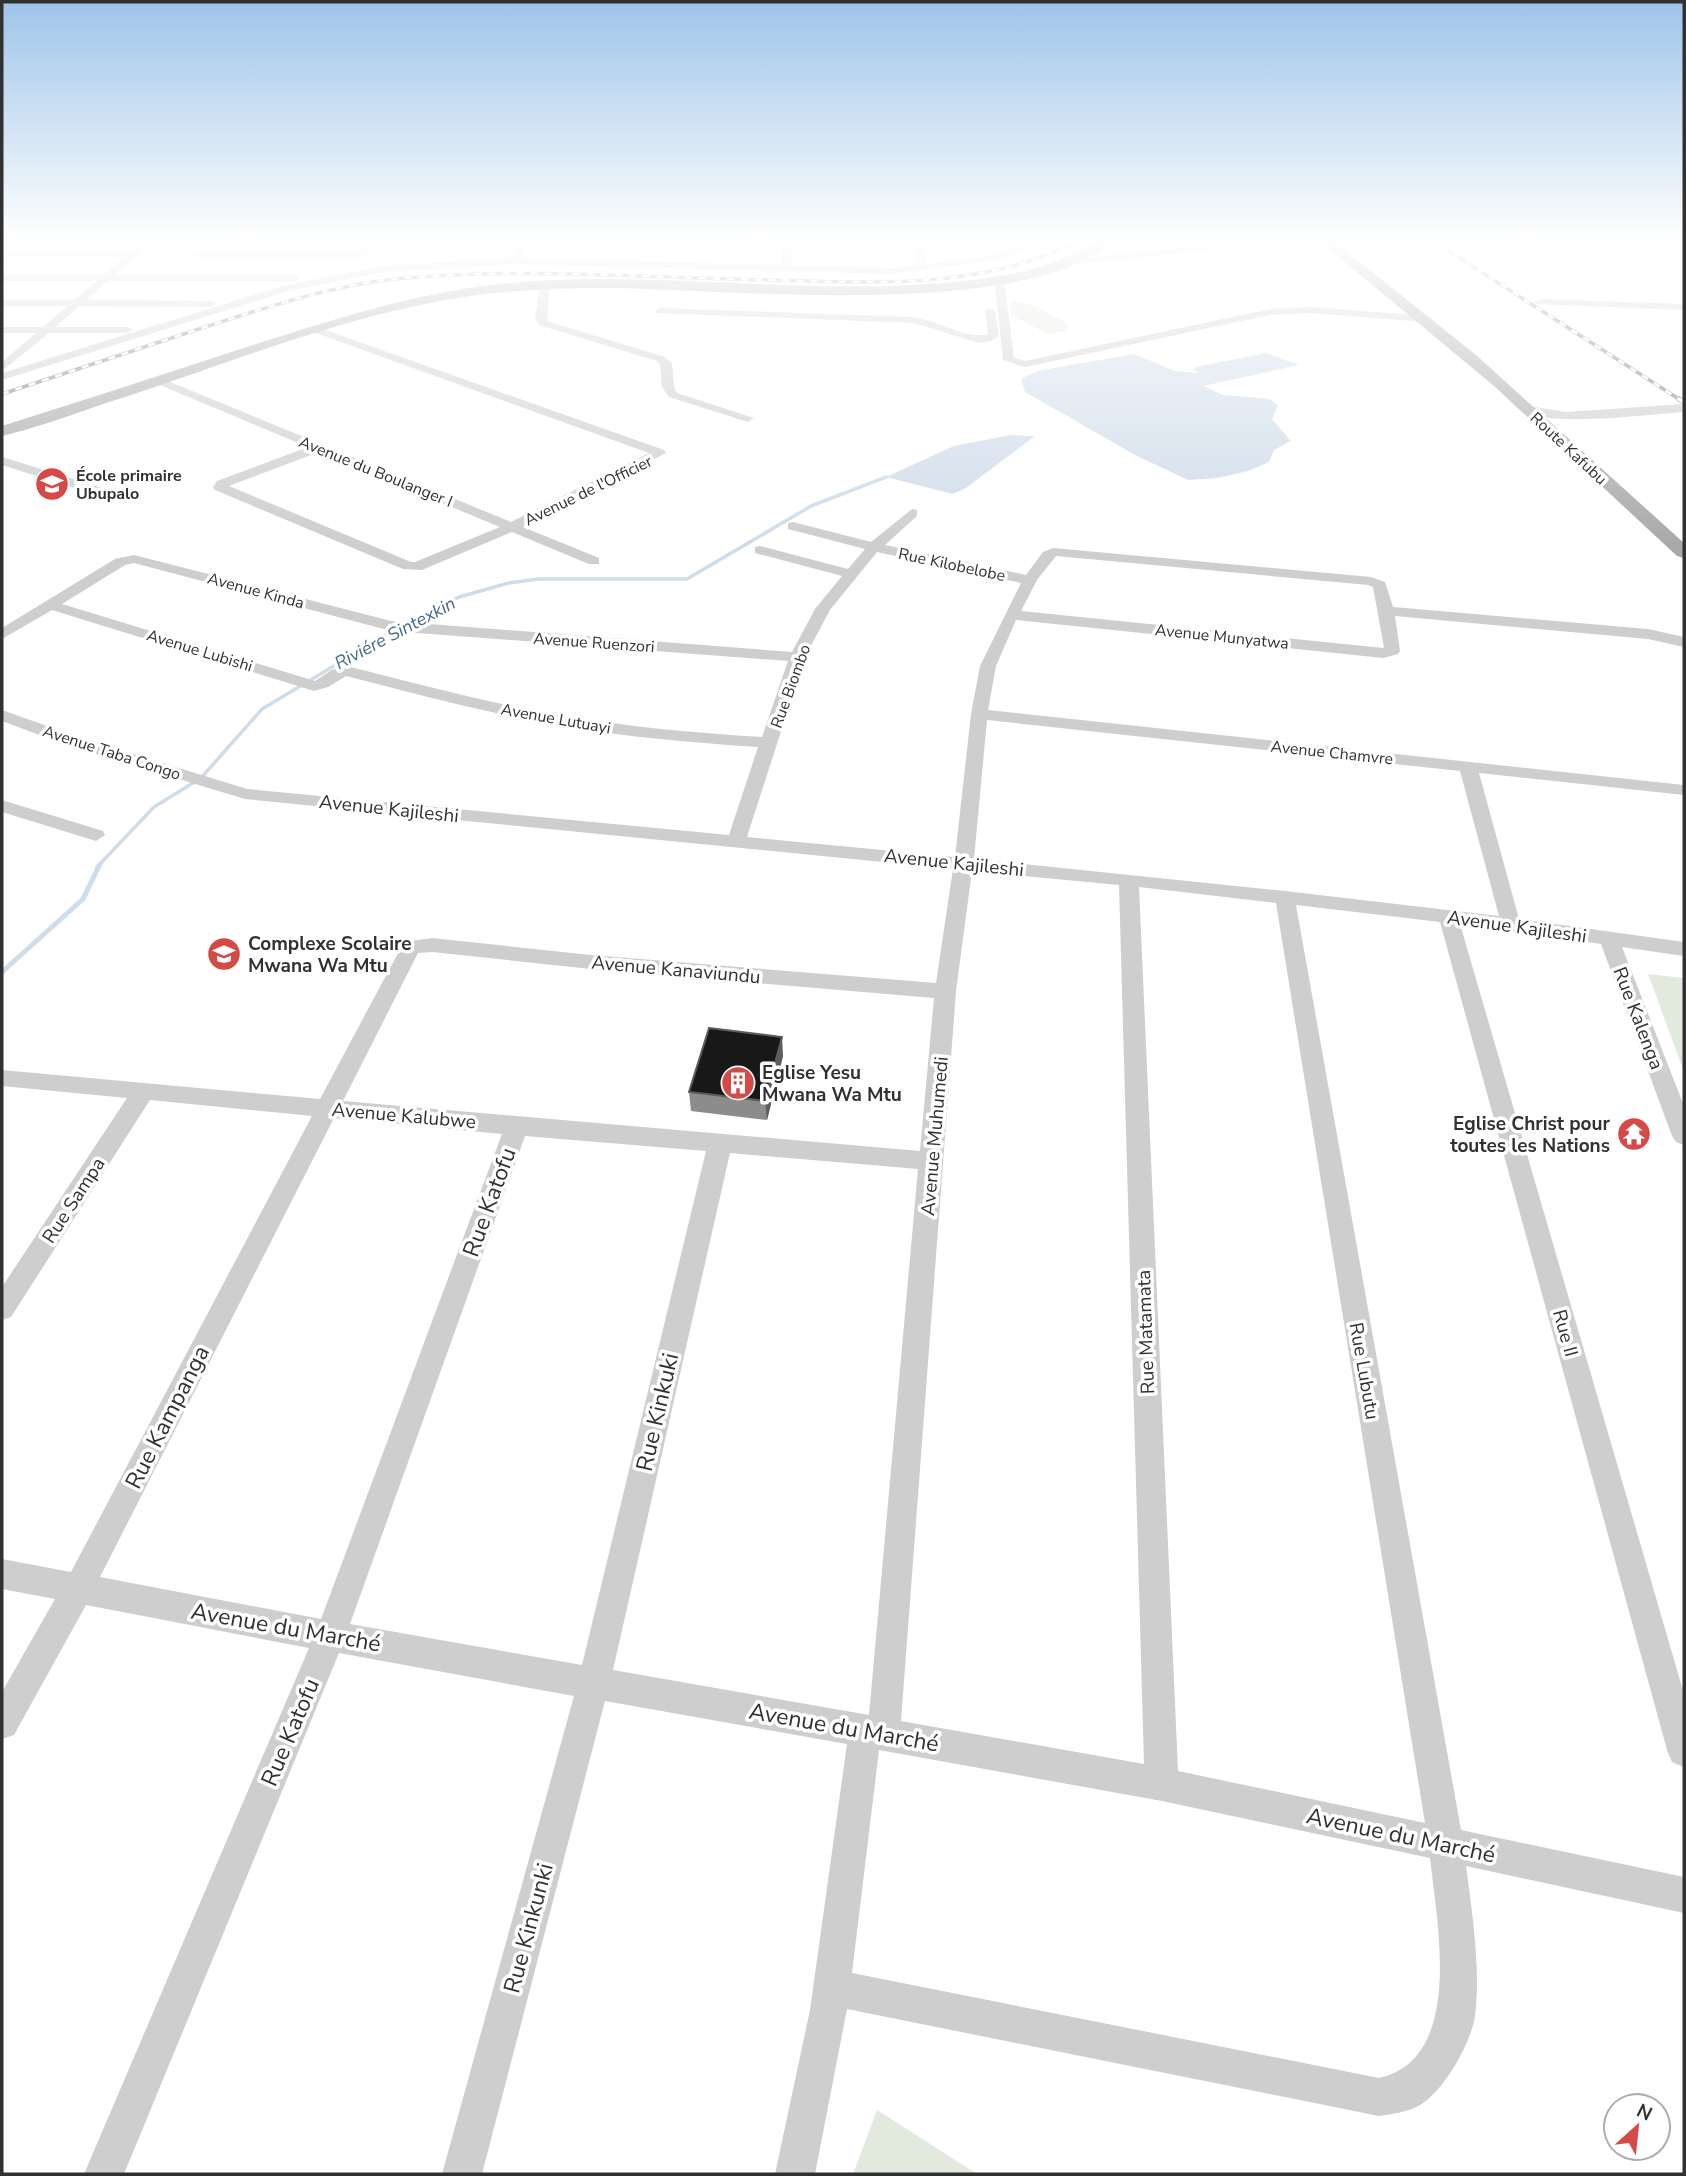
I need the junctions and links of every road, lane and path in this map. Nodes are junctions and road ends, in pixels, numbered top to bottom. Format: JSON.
{"nodes":[{"id":1,"x":30,"y":341,"type":"edge"},
{"id":2,"x":117,"y":341,"type":"edge"},
{"id":3,"x":284,"y":341,"type":"edge"},
{"id":4,"x":346,"y":341,"type":"edge"},
{"id":5,"x":601,"y":341,"type":"edge"},
{"id":6,"x":1005,"y":341,"type":"edge"},
{"id":7,"x":1136,"y":341,"type":"edge"},
{"id":8,"x":1450,"y":341,"type":"edge"},
{"id":9,"x":6,"y":359,"type":"edge"},
{"id":10,"x":61,"y":359,"type":"junction"},
{"id":11,"x":2,"y":368,"type":"edge"},
{"id":12,"x":2,"y":377,"type":"edge"},
{"id":13,"x":159,"y":381,"type":"junction"},
{"id":14,"x":1684,"y":408,"type":"edge"},
{"id":15,"x":1529,"y":410,"type":"junction"},
{"id":16,"x":1684,"y":415,"type":"edge"},
{"id":17,"x":748,"y":418,"type":"dead end"},
{"id":18,"x":2,"y":431,"type":"edge"},
{"id":19,"x":1554,"y":432,"type":"junction"},
{"id":20,"x":320,"y":447,"type":"junction"},
{"id":21,"x":2,"y":461,"type":"edge"},
{"id":22,"x":98,"y":491,"type":"dead end"},
{"id":23,"x":912,"y":513,"type":"dead end"},
{"id":24,"x":793,"y":526,"type":"dead end"},
{"id":25,"x":512,"y":527,"type":"junction"},
{"id":26,"x":874,"y":547,"type":"junction"},
{"id":27,"x":760,"y":550,"type":"dead end"},
{"id":28,"x":1684,"y":552,"type":"edge"},
{"id":29,"x":1048,"y":555,"type":"joint"},
{"id":30,"x":594,"y":561,"type":"dead end"},
{"id":31,"x":851,"y":574,"type":"junction"},
{"id":32,"x":1030,"y":580,"type":"junction"},
{"id":33,"x":51,"y":605,"type":"junction"},
{"id":34,"x":1387,"y":611,"type":"junction"},
{"id":35,"x":1011,"y":615,"type":"junction"},
{"id":36,"x":391,"y":626,"type":"joint"},
{"id":37,"x":2,"y":634,"type":"edge"},
{"id":38,"x":1684,"y":642,"type":"edge"},
{"id":39,"x":797,"y":657,"type":"junction"},
{"id":40,"x":346,"y":671,"type":"joint"},
{"id":41,"x":979,"y":714,"type":"junction"},
{"id":42,"x":2,"y":715,"type":"edge"},
{"id":43,"x":769,"y":743,"type":"junction"},
{"id":44,"x":1468,"y":767,"type":"junction"},
{"id":45,"x":222,"y":789,"type":"joint"},
{"id":46,"x":1684,"y":790,"type":"edge"},
{"id":47,"x":2,"y":806,"type":"edge"},
{"id":48,"x":96,"y":835,"type":"dead end"},
{"id":49,"x":736,"y":841,"type":"junction"},
{"id":50,"x":964,"y":862,"type":"junction"},
{"id":51,"x":1129,"y":880,"type":"junction"},
{"id":52,"x":1285,"y":897,"type":"junction"},
{"id":53,"x":1448,"y":916,"type":"junction"},
{"id":54,"x":1511,"y":925,"type":"junction"},
{"id":55,"x":1609,"y":939,"type":"junction"},
{"id":56,"x":1684,"y":949,"type":"edge"},
{"id":57,"x":408,"y":950,"type":"joint"},
{"id":58,"x":945,"y":991,"type":"junction"},
{"id":59,"x":2,"y":1077,"type":"edge"},
{"id":60,"x":145,"y":1090,"type":"junction"},
{"id":61,"x":326,"y":1108,"type":"junction"},
{"id":62,"x":517,"y":1126,"type":"junction"},
{"id":63,"x":1684,"y":1136,"type":"edge"},
{"id":64,"x":720,"y":1143,"type":"junction"},
{"id":65,"x":932,"y":1161,"type":"junction"},
{"id":66,"x":2,"y":1309,"type":"edge"},
{"id":67,"x":2,"y":1573,"type":"edge"},
{"id":68,"x":78,"y":1588,"type":"junction"},
{"id":69,"x":330,"y":1636,"type":"junction"},
{"id":70,"x":594,"y":1682,"type":"junction"},
{"id":71,"x":2,"y":1723,"type":"edge"},
{"id":72,"x":874,"y":1733,"type":"junction"},
{"id":73,"x":1684,"y":1750,"type":"edge"},
{"id":74,"x":1162,"y":1784,"type":"junction"},
{"id":75,"x":1446,"y":1845,"type":"junction"},
{"id":76,"x":1684,"y":1895,"type":"edge"},
{"id":77,"x":831,"y":1987,"type":"junction"},
{"id":78,"x":104,"y":2174,"type":"edge"},
{"id":79,"x":462,"y":2174,"type":"edge"},
{"id":80,"x":794,"y":2174,"type":"edge"}],
"edges":[{"from":1,"to":9,"type":"street"},
{"from":2,"to":10,"type":"street"},
{"from":3,"to":13,"type":"main road"},
{"from":4,"to":25,"type":"street","name":"Avenue de l'Officier"},
{"from":5,"to":17,"type":"street"},
{"from":6,"to":7,"type":"street"},
{"from":8,"to":15,"type":"main road","name":"Route Kafubu"},
{"from":9,"to":10,"type":"street"},
{"from":9,"to":11,"type":"street"},
{"from":10,"to":12,"type":"street"},
{"from":13,"to":18,"type":"main road"},
{"from":13,"to":20,"type":"street","name":"Avenue du Boulanger I"},
{"from":14,"to":15,"type":"street"},
{"from":15,"to":19,"type":"main road","name":"Route Kafubu"},
{"from":16,"to":19,"type":"street"},
{"from":19,"to":28,"type":"main road","name":"Route Kafubu"},
{"from":20,"to":25,"type":"street","name":"Avenue du Boulanger I"},
{"from":20,"to":25,"type":"street","name":"Avenue de l'Officier"},
{"from":21,"to":22,"type":"street"},
{"from":23,"to":26,"type":"street","name":"Rue Biombo"},
{"from":24,"to":26,"type":"street","name":"Rue Kilobelobe"},
{"from":25,"to":30,"type":"street","name":"Avenue du Boulanger I"},
{"from":26,"to":31,"type":"street","name":"Rue Biombo"},
{"from":26,"to":32,"type":"street","name":"Rue Kilobelobe"},
{"from":27,"to":31,"type":"street"},
{"from":29,"to":32,"type":"street","name":"Avenue Muhumedi"},
{"from":29,"to":34,"type":"street"},
{"from":31,"to":39,"type":"street","name":"Rue Biombo"},
{"from":32,"to":35,"type":"street","name":"Avenue Muhumedi"},
{"from":33,"to":36,"type":"street","name":"Avenue Kinda"},
{"from":33,"to":37,"type":"street"},
{"from":33,"to":40,"type":"street","name":"Avenue Lubishi"},
{"from":34,"to":35,"type":"street","name":"Avenue Munyatwa"},
{"from":34,"to":38,"type":"street"},
{"from":35,"to":41,"type":"street","name":"Avenue Muhumedi"},
{"from":36,"to":39,"type":"street","name":"Avenue Ruenzori"},
{"from":39,"to":43,"type":"street","name":"Rue Biombo"},
{"from":40,"to":43,"type":"street","name":"Avenue Lutuayi"},
{"from":41,"to":44,"type":"street","name":"Avenue Chamvre"},
{"from":41,"to":50,"type":"street","name":"Avenue Muhumedi"},
{"from":42,"to":45,"type":"street","name":"Avenue Taba Congo"},
{"from":43,"to":49,"type":"street","name":"Rue Biombo"},
{"from":44,"to":46,"type":"street","name":"Avenue Chamvre"},
{"from":44,"to":54,"type":"street"},
{"from":45,"to":49,"type":"street","name":"Avenue Kajileshi"},
{"from":47,"to":48,"type":"street"},
{"from":49,"to":50,"type":"street","name":"Avenue Kajileshi"},
{"from":50,"to":51,"type":"street","name":"Avenue Kajileshi"},
{"from":50,"to":58,"type":"street","name":"Avenue Muhumedi"},
{"from":51,"to":52,"type":"street","name":"Avenue Kajileshi"},
{"from":51,"to":74,"type":"street","name":"Rue Matamata"},
{"from":52,"to":53,"type":"street","name":"Avenue Kajileshi"},
{"from":52,"to":75,"type":"street","name":"Rue Lubutu"},
{"from":53,"to":54,"type":"street","name":"Avenue Kajileshi"},
{"from":53,"to":73,"type":"street","name":"Rue II"},
{"from":54,"to":55,"type":"street","name":"Avenue Kajileshi"},
{"from":55,"to":56,"type":"street","name":"Avenue Kajileshi"},
{"from":55,"to":63,"type":"street","name":"Rue Kalenga"},
{"from":57,"to":58,"type":"street","name":"Avenue Kanaviundu"},
{"from":57,"to":61,"type":"street","name":"Rue Kampanga"},
{"from":58,"to":65,"type":"street","name":"Avenue Muhumedi"},
{"from":59,"to":60,"type":"street","name":"Avenue Kalubwe"},
{"from":60,"to":61,"type":"street","name":"Avenue Kalubwe"},
{"from":60,"to":66,"type":"street","name":"Rue Sampa"},
{"from":61,"to":62,"type":"street","name":"Avenue Kalubwe"},
{"from":61,"to":68,"type":"street","name":"Rue Kampanga"},
{"from":62,"to":64,"type":"street","name":"Avenue Kalubwe"},
{"from":62,"to":69,"type":"street","name":"Rue Katofu"},
{"from":64,"to":65,"type":"street","name":"Avenue Kalubwe"},
{"from":64,"to":70,"type":"street","name":"Rue Kinkuki"},
{"from":65,"to":72,"type":"street","name":"Avenue Muhumedi"},
{"from":67,"to":68,"type":"street","name":"Avenue du Marché"},
{"from":68,"to":69,"type":"street","name":"Avenue du Marché"},
{"from":68,"to":71,"type":"street","name":"Rue Kampanga"},
{"from":69,"to":70,"type":"street","name":"Avenue du Marché"},
{"from":69,"to":78,"type":"street","name":"Rue Katofu"},
{"from":70,"to":72,"type":"street","name":"Avenue du Marché"},
{"from":70,"to":79,"type":"street","name":"Rue Kinkunki"},
{"from":72,"to":74,"type":"street","name":"Avenue du Marché"},
{"from":72,"to":77,"type":"street","name":"Avenue Muhumedi"},
{"from":74,"to":75,"type":"street","name":"Avenue du Marché"},
{"from":75,"to":76,"type":"street","name":"Avenue du Marché"},
{"from":75,"to":77,"type":"street","name":"Rue Lubutu"},
{"from":77,"to":80,"type":"street","name":"Avenue Muhumedi"}]}
